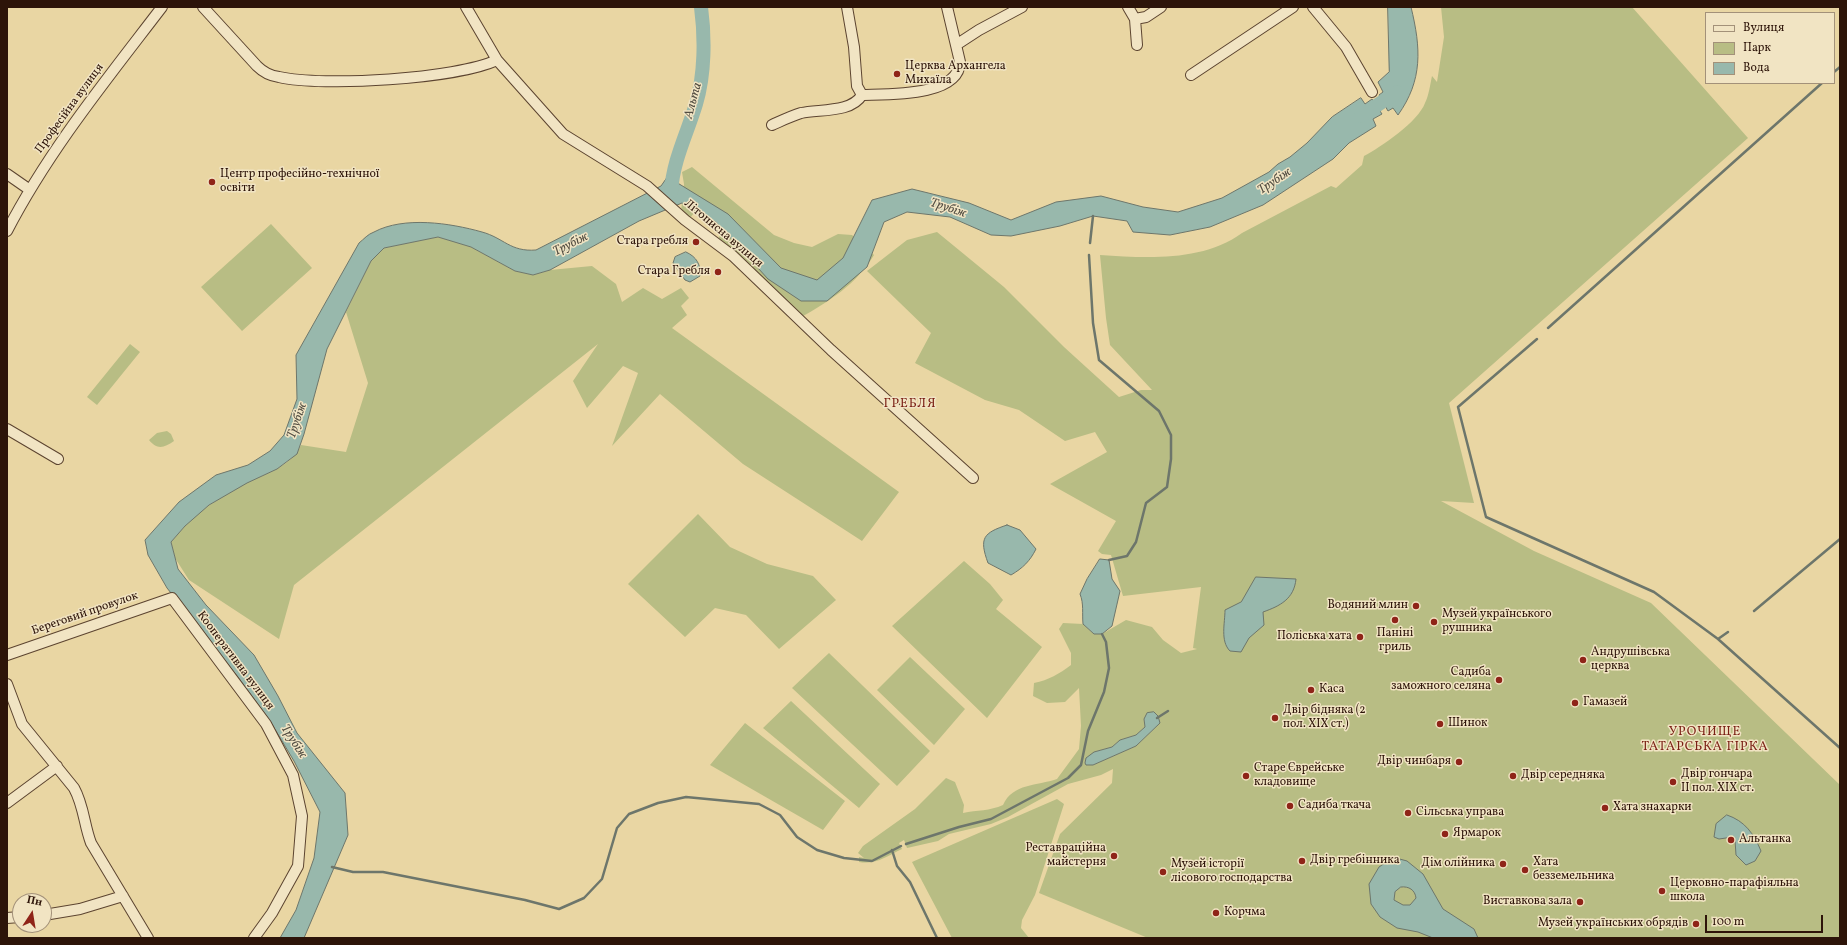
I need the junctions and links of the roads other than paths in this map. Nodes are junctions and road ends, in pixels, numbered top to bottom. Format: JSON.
{"nodes":[{"id":1,"x":162,"y":7,"type":"edge"},
{"id":2,"x":203,"y":7,"type":"edge"},
{"id":3,"x":466,"y":7,"type":"edge"},
{"id":4,"x":847,"y":7,"type":"edge"},
{"id":5,"x":947,"y":7,"type":"edge"},
{"id":6,"x":1022,"y":7,"type":"edge"},
{"id":7,"x":1128,"y":7,"type":"edge"},
{"id":8,"x":1161,"y":7,"type":"edge"},
{"id":9,"x":1293,"y":7,"type":"edge"},
{"id":10,"x":1313,"y":7,"type":"edge"},
{"id":11,"x":1135,"y":18,"type":"junction"},
{"id":12,"x":956,"y":45,"type":"junction"},
{"id":13,"x":1137,"y":45,"type":"dead end"},
{"id":14,"x":497,"y":60,"type":"junction"},
{"id":15,"x":1191,"y":75,"type":"dead end"},
{"id":16,"x":1372,"y":92,"type":"dead end"},
{"id":17,"x":862,"y":95,"type":"junction"},
{"id":18,"x":772,"y":125,"type":"dead end"},
{"id":19,"x":7,"y":174,"type":"edge"},
{"id":20,"x":30,"y":190,"type":"junction"},
{"id":21,"x":7,"y":231,"type":"edge"},
{"id":22,"x":7,"y":429,"type":"edge"},
{"id":23,"x":58,"y":459,"type":"dead end"},
{"id":24,"x":973,"y":478,"type":"dead end"},
{"id":25,"x":172,"y":598,"type":"joint"},
{"id":26,"x":7,"y":655,"type":"edge"},
{"id":27,"x":7,"y":684,"type":"edge"},
{"id":28,"x":57,"y":766,"type":"junction"},
{"id":29,"x":7,"y":803,"type":"edge"},
{"id":30,"x":123,"y":896,"type":"junction"},
{"id":31,"x":52,"y":914,"type":"edge"},
{"id":32,"x":148,"y":938,"type":"edge"},
{"id":33,"x":254,"y":938,"type":"edge"}],
"edges":[{"from":1,"to":20,"type":"street","name":"Професійна вулиця"},
{"from":2,"to":14,"type":"street"},
{"from":3,"to":14,"type":"street","name":"Літописна вулиця"},
{"from":4,"to":17,"type":"street"},
{"from":5,"to":12,"type":"street"},
{"from":6,"to":12,"type":"street"},
{"from":7,"to":11,"type":"street"},
{"from":8,"to":11,"type":"street"},
{"from":9,"to":15,"type":"street"},
{"from":10,"to":16,"type":"street"},
{"from":11,"to":13,"type":"street"},
{"from":12,"to":17,"type":"street"},
{"from":14,"to":24,"type":"street","name":"Літописна вулиця"},
{"from":17,"to":18,"type":"street"},
{"from":19,"to":20,"type":"street"},
{"from":20,"to":21,"type":"street","name":"Професійна вулиця"},
{"from":22,"to":23,"type":"street"},
{"from":25,"to":26,"type":"street","name":"Береговий провулок"},
{"from":25,"to":33,"type":"street","name":"Кооперативна вулиця"},
{"from":27,"to":28,"type":"street"},
{"from":28,"to":29,"type":"street"},
{"from":28,"to":30,"type":"street"},
{"from":30,"to":31,"type":"street"},
{"from":30,"to":32,"type":"street"}]}
